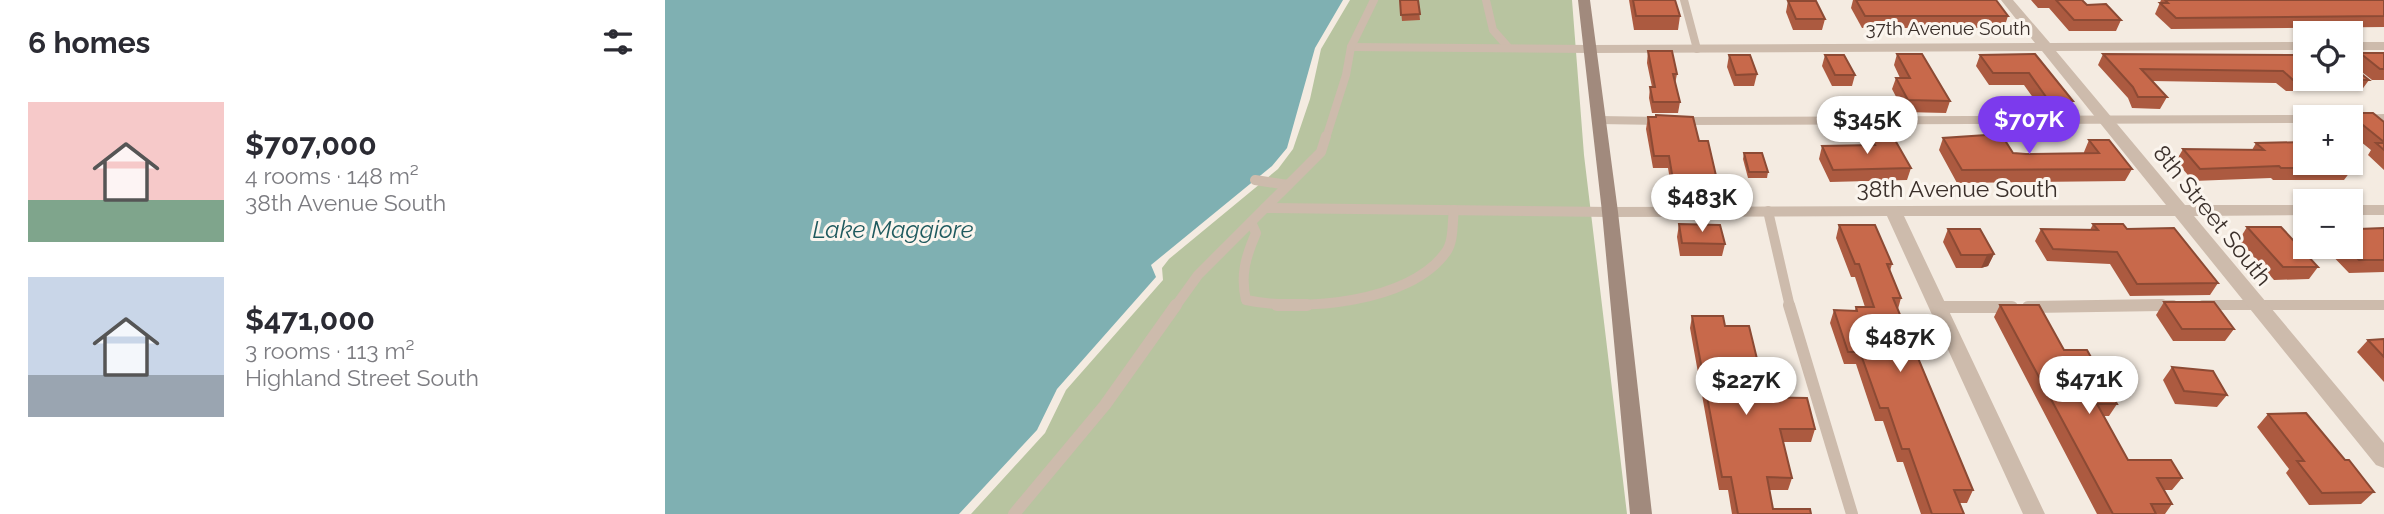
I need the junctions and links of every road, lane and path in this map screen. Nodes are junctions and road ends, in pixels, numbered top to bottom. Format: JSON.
{"nodes":[{"id":1,"x":1374,"y":0,"type":"edge"},
{"id":2,"x":1486,"y":0,"type":"edge"},
{"id":3,"x":1584,"y":0,"type":"edge"},
{"id":4,"x":1684,"y":0,"type":"edge"},
{"id":5,"x":2007,"y":0,"type":"edge"},
{"id":6,"x":2293,"y":46,"type":"edge"},
{"id":7,"x":2363,"y":46,"type":"edge"},
{"id":8,"x":2384,"y":46,"type":"edge"},
{"id":9,"x":1351,"y":47,"type":"junction"},
{"id":10,"x":1509,"y":47,"type":"junction"},
{"id":11,"x":2047,"y":47,"type":"junction"},
{"id":12,"x":1697,"y":48,"type":"junction"},
{"id":13,"x":1591,"y":49,"type":"junction"},
{"id":14,"x":2384,"y":118,"type":"edge"},
{"id":15,"x":2293,"y":119,"type":"edge"},
{"id":16,"x":2363,"y":119,"type":"edge"},
{"id":17,"x":1599,"y":120,"type":"junction"},
{"id":18,"x":2106,"y":120,"type":"junction"},
{"id":19,"x":1255,"y":180,"type":"dead end"},
{"id":20,"x":1288,"y":185,"type":"junction"},
{"id":21,"x":1265,"y":208,"type":"junction"},
{"id":22,"x":1454,"y":210,"type":"junction"},
{"id":23,"x":2293,"y":210,"type":"edge"},
{"id":24,"x":2363,"y":210,"type":"edge"},
{"id":25,"x":2384,"y":210,"type":"edge"},
{"id":26,"x":1768,"y":211,"type":"junction"},
{"id":27,"x":1893,"y":211,"type":"junction"},
{"id":28,"x":2180,"y":211,"type":"junction"},
{"id":29,"x":1610,"y":212,"type":"junction"},
{"id":30,"x":1251,"y":222,"type":"junction"},
{"id":31,"x":2257,"y":305,"type":"junction"},
{"id":32,"x":2384,"y":305,"type":"edge"},
{"id":33,"x":1937,"y":307,"type":"junction"},
{"id":34,"x":2384,"y":459,"type":"edge"},
{"id":35,"x":1014,"y":514,"type":"edge"},
{"id":36,"x":1641,"y":514,"type":"edge"},
{"id":37,"x":1852,"y":514,"type":"edge"},
{"id":38,"x":2034,"y":514,"type":"edge"}],
"edges":[{"from":1,"to":9,"type":"lane"},
{"from":2,"to":10,"type":"lane"},
{"from":3,"to":13,"type":"main road"},
{"from":4,"to":12,"type":"lane"},
{"from":5,"to":11,"type":"street","name":"8th Street South"},
{"from":6,"to":11,"type":"street","name":"37th Avenue South"},
{"from":7,"to":8,"type":"street"},
{"from":9,"to":10,"type":"lane"},
{"from":9,"to":20,"type":"lane"},
{"from":10,"to":13,"type":"lane"},
{"from":11,"to":12,"type":"street","name":"37th Avenue South"},
{"from":11,"to":18,"type":"street","name":"8th Street South"},
{"from":12,"to":13,"type":"street","name":"37th Avenue South"},
{"from":13,"to":17,"type":"main road"},
{"from":14,"to":16,"type":"lane"},
{"from":15,"to":18,"type":"lane"},
{"from":17,"to":18,"type":"lane"},
{"from":17,"to":29,"type":"main road"},
{"from":18,"to":28,"type":"street","name":"8th Street South"},
{"from":19,"to":20,"type":"lane"},
{"from":20,"to":21,"type":"lane"},
{"from":21,"to":22,"type":"lane"},
{"from":21,"to":30,"type":"lane"},
{"from":22,"to":29,"type":"lane"},
{"from":22,"to":30,"type":"lane"},
{"from":23,"to":28,"type":"street","name":"38th Avenue South"},
{"from":24,"to":25,"type":"street"},
{"from":26,"to":27,"type":"street","name":"38th Avenue South"},
{"from":26,"to":29,"type":"street","name":"38th Avenue South"},
{"from":26,"to":37,"type":"lane"},
{"from":27,"to":28,"type":"street","name":"38th Avenue South"},
{"from":27,"to":33,"type":"street"},
{"from":28,"to":31,"type":"street","name":"8th Street South"},
{"from":29,"to":36,"type":"main road"},
{"from":30,"to":35,"type":"lane"},
{"from":31,"to":32,"type":"lane"},
{"from":31,"to":33,"type":"lane"},
{"from":31,"to":34,"type":"street","name":"8th Street South"},
{"from":33,"to":38,"type":"street"}]}
